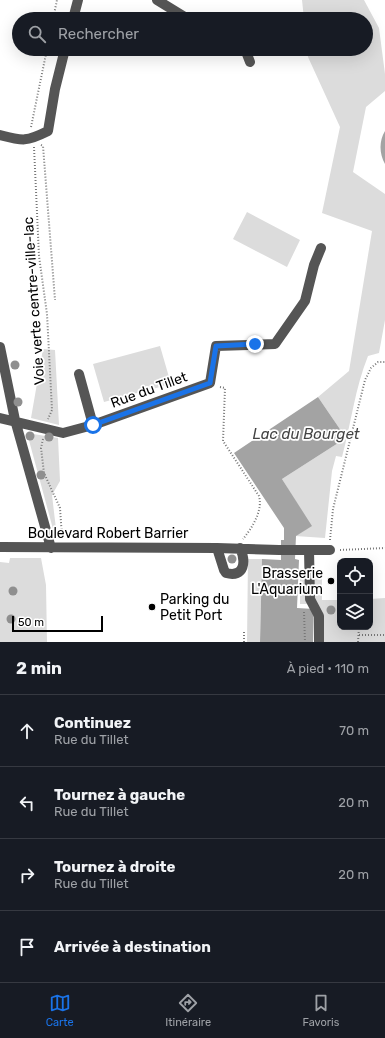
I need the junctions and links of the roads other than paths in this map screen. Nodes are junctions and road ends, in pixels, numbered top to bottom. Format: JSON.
{"nodes":[{"id":1,"x":78,"y":0,"type":"edge"},
{"id":2,"x":157,"y":0,"type":"edge"},
{"id":3,"x":75,"y":12,"type":"edge"},
{"id":4,"x":177,"y":12,"type":"edge"},
{"id":5,"x":63,"y":56,"type":"edge"},
{"id":6,"x":247,"y":56,"type":"edge"},
{"id":7,"x":250,"y":62,"type":"dead end"},
{"id":8,"x":0,"y":135,"type":"edge"},
{"id":9,"x":321,"y":248,"type":"dead end"},
{"id":10,"x":0,"y":347,"type":"edge"},
{"id":11,"x":79,"y":374,"type":"dead end"},
{"id":12,"x":0,"y":418,"type":"edge"},
{"id":13,"x":15,"y":420,"type":"junction"},
{"id":14,"x":93,"y":425,"type":"junction"},
{"id":15,"x":0,"y":547,"type":"edge"},
{"id":16,"x":51,"y":548,"type":"junction"},
{"id":17,"x":217,"y":548,"type":"junction"},
{"id":18,"x":240,"y":548,"type":"junction"},
{"id":19,"x":309,"y":550,"type":"junction"},
{"id":20,"x":330,"y":550,"type":"road end"},
{"id":21,"x":319,"y":642,"type":"edge"}],
"edges":[{"from":1,"to":3,"type":"street"},
{"from":2,"to":4,"type":"street"},
{"from":5,"to":8,"type":"street"},
{"from":6,"to":7,"type":"street"},
{"from":9,"to":14,"type":"street","name":"Rue du Tillet"},
{"from":10,"to":13,"type":"street"},
{"from":11,"to":14,"type":"street"},
{"from":12,"to":13,"type":"street","name":"Rue du Tillet"},
{"from":13,"to":14,"type":"street","name":"Rue du Tillet"},
{"from":13,"to":16,"type":"street"},
{"from":15,"to":16,"type":"street","name":"Boulevard Robert Barrier"},
{"from":16,"to":17,"type":"street","name":"Boulevard Robert Barrier"},
{"from":17,"to":18,"type":"street","name":"Boulevard Robert Barrier"},
{"from":17,"to":18,"type":"street"},
{"from":18,"to":19,"type":"street","name":"Boulevard Robert Barrier"},
{"from":19,"to":20,"type":"street","name":"Boulevard Robert Barrier"},
{"from":19,"to":21,"type":"street"}]}
